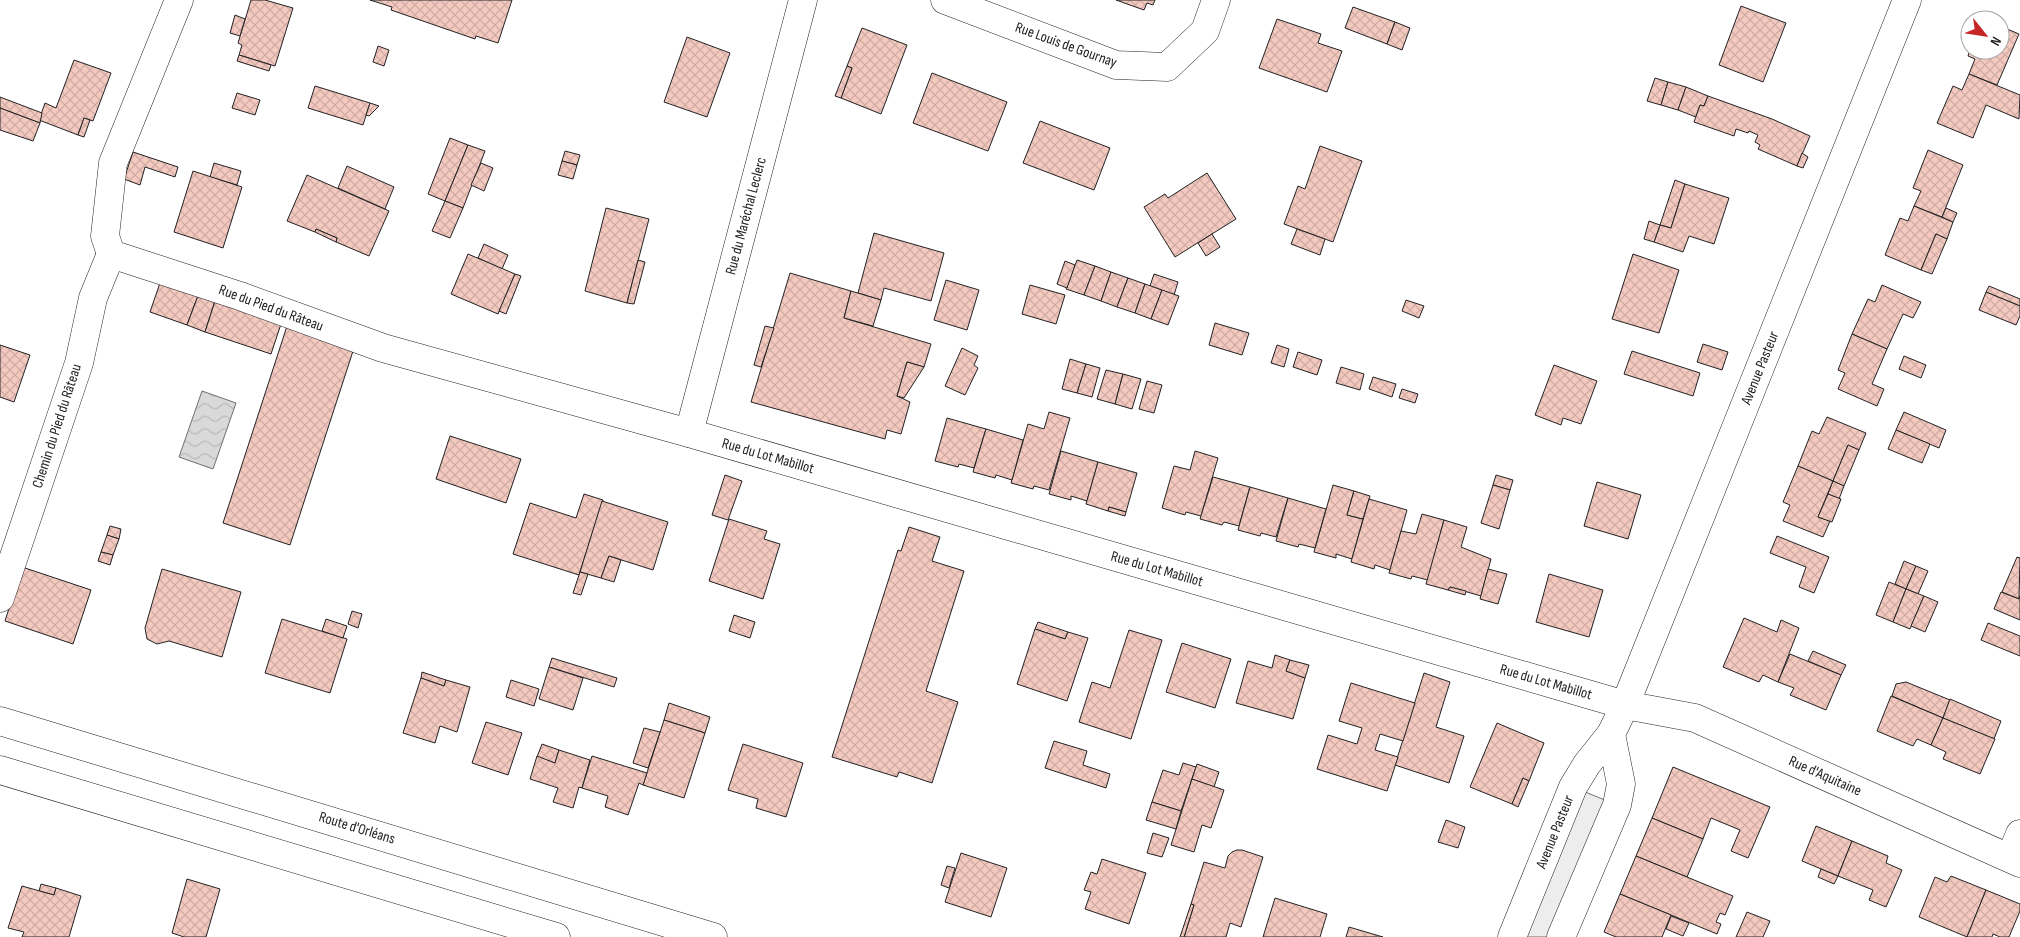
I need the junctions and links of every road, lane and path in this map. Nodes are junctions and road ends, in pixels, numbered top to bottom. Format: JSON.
{"nodes":[{"id":1,"x":179,"y":0,"type":"edge"},
{"id":2,"x":803,"y":0,"type":"edge"},
{"id":3,"x":945,"y":0,"type":"edge"},
{"id":4,"x":1216,"y":0,"type":"edge"},
{"id":5,"x":1908,"y":0,"type":"edge"},
{"id":6,"x":111,"y":254,"type":"junction"},
{"id":7,"x":689,"y":433,"type":"junction"},
{"id":8,"x":0,"y":598,"type":"edge"},
{"id":9,"x":1625,"y":705,"type":"junction"},
{"id":10,"x":0,"y":721,"type":"edge"},
{"id":11,"x":1611,"y":734,"type":"junction"},
{"id":12,"x":0,"y":770,"type":"edge"},
{"id":13,"x":2017,"y":852,"type":"edge"},
{"id":14,"x":556,"y":937,"type":"edge"},
{"id":15,"x":713,"y":937,"type":"edge"},
{"id":16,"x":1512,"y":937,"type":"edge"},
{"id":17,"x":1561,"y":937,"type":"edge"}],
"edges":[{"from":1,"to":6,"type":"street"},
{"from":2,"to":7,"type":"street","name":"Rue du Maréchal Leclerc"},
{"from":3,"to":4,"type":"street","name":"Rue Louis de Gournay"},
{"from":5,"to":9,"type":"street","name":"Avenue Pasteur"},
{"from":6,"to":7,"type":"street","name":"Rue du Pied du Râteau"},
{"from":6,"to":8,"type":"street","name":"Chemin du Pied du Râteau"},
{"from":7,"to":9,"type":"street","name":"Rue du Lot Mabillot"},
{"from":9,"to":11,"type":"street","name":"Avenue Pasteur"},
{"from":9,"to":13,"type":"street","name":"Rue d'Aquitaine"},
{"from":10,"to":15,"type":"street","name":"Route d'Orléans"},
{"from":11,"to":16,"type":"street","name":"Avenue Pasteur"},
{"from":11,"to":17,"type":"street"},
{"from":12,"to":14,"type":"street"}]}
